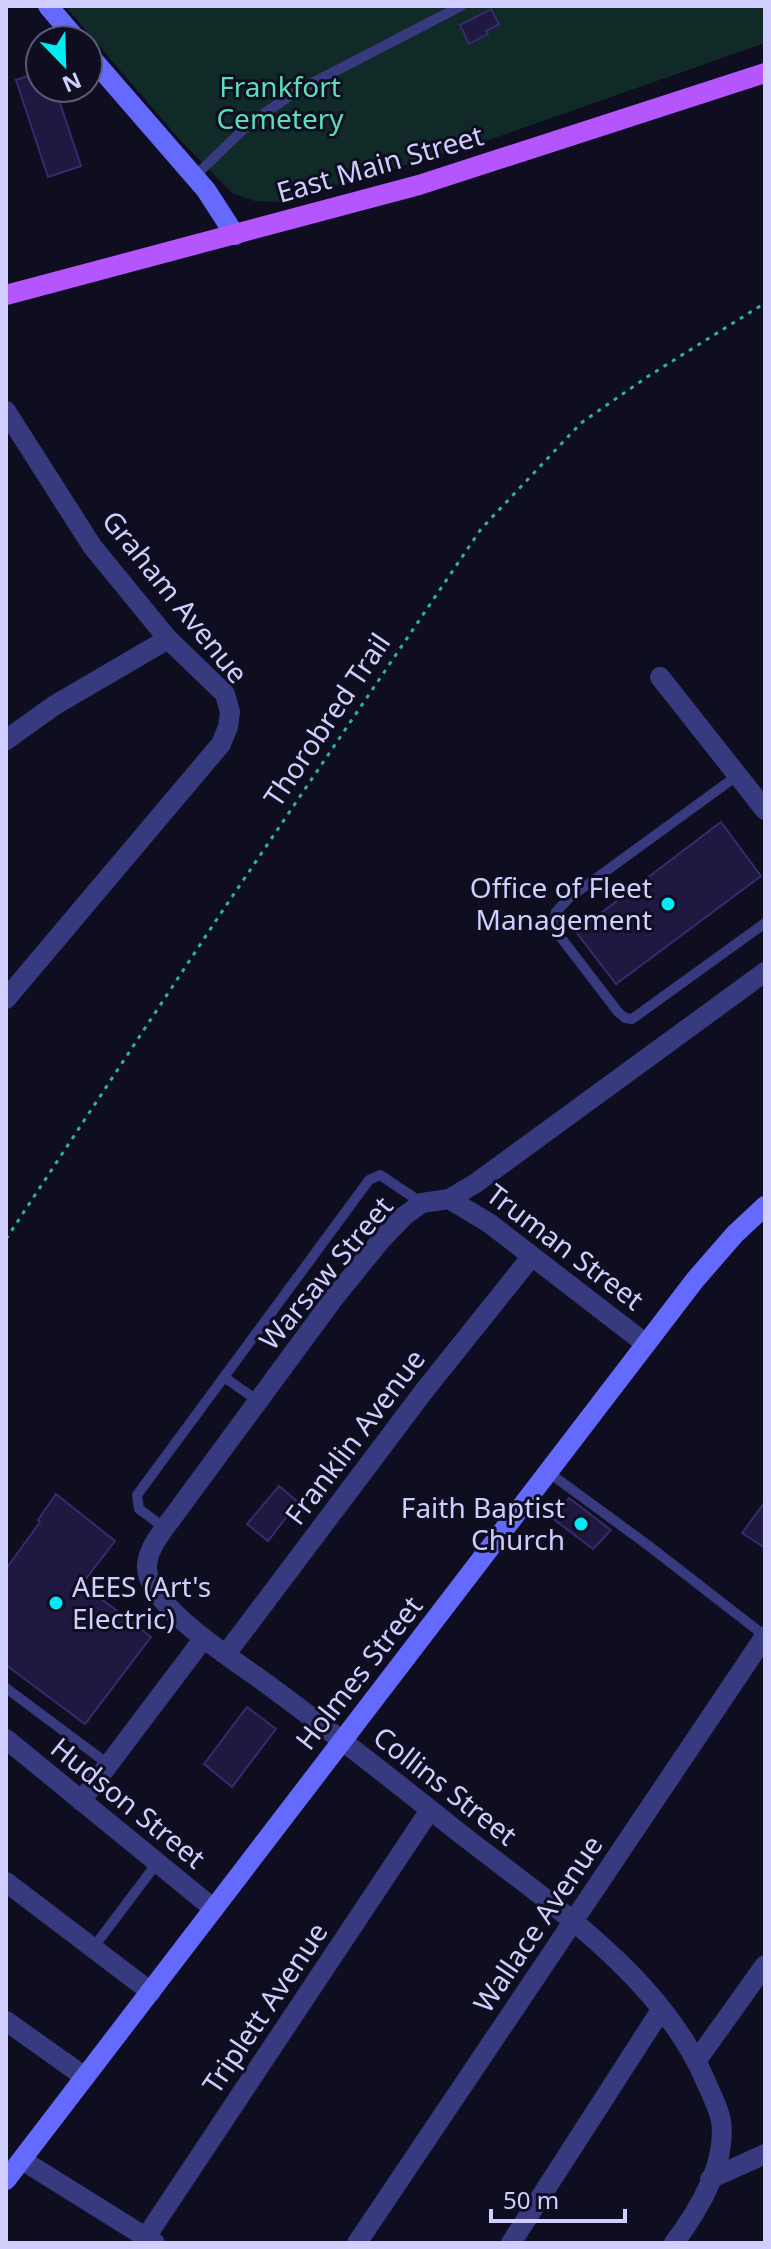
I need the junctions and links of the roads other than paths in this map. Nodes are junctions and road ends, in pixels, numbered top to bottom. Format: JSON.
{"nodes":[{"id":1,"x":48,"y":6,"type":"edge"},
{"id":2,"x":461,"y":6,"type":"edge"},
{"id":3,"x":63,"y":24,"type":"edge"},
{"id":4,"x":104,"y":73,"type":"edge"},
{"id":5,"x":765,"y":73,"type":"edge"},
{"id":6,"x":194,"y":177,"type":"junction"},
{"id":7,"x":235,"y":235,"type":"junction"},
{"id":8,"x":6,"y":295,"type":"edge"},
{"id":9,"x":6,"y":411,"type":"edge"},
{"id":10,"x":168,"y":639,"type":"junction"},
{"id":11,"x":660,"y":677,"type":"dead end"},
{"id":12,"x":6,"y":740,"type":"edge"},
{"id":13,"x":738,"y":775,"type":"junction"},
{"id":14,"x":765,"y":810,"type":"edge"},
{"id":15,"x":765,"y":923,"type":"edge"},
{"id":16,"x":765,"y":972,"type":"edge"},
{"id":17,"x":6,"y":999,"type":"edge"},
{"id":18,"x":449,"y":1199,"type":"junction"},
{"id":19,"x":422,"y":1203,"type":"junction"},
{"id":20,"x":765,"y":1206,"type":"edge"},
{"id":21,"x":532,"y":1256,"type":"junction"},
{"id":22,"x":646,"y":1344,"type":"junction"},
{"id":23,"x":224,"y":1377,"type":"junction"},
{"id":24,"x":258,"y":1401,"type":"junction"},
{"id":25,"x":548,"y":1472,"type":"junction"},
{"id":26,"x":165,"y":1528,"type":"junction"},
{"id":27,"x":765,"y":1636,"type":"edge"},
{"id":28,"x":204,"y":1638,"type":"junction"},
{"id":29,"x":226,"y":1654,"type":"junction"},
{"id":30,"x":6,"y":1688,"type":"edge"},
{"id":31,"x":6,"y":1739,"type":"edge"},
{"id":32,"x":343,"y":1740,"type":"junction"},
{"id":33,"x":108,"y":1764,"type":"junction"},
{"id":34,"x":81,"y":1801,"type":"junction"},
{"id":35,"x":430,"y":1810,"type":"junction"},
{"id":36,"x":157,"y":1863,"type":"junction"},
{"id":37,"x":6,"y":1882,"type":"edge"},
{"id":38,"x":214,"y":1909,"type":"junction"},
{"id":39,"x":574,"y":1922,"type":"junction"},
{"id":40,"x":93,"y":1948,"type":"junction"},
{"id":41,"x":765,"y":1965,"type":"edge"},
{"id":42,"x":151,"y":1992,"type":"junction"},
{"id":43,"x":661,"y":2010,"type":"junction"},
{"id":44,"x":6,"y":2021,"type":"edge"},
{"id":45,"x":697,"y":2060,"type":"junction"},
{"id":46,"x":85,"y":2077,"type":"junction"},
{"id":47,"x":765,"y":2154,"type":"edge"},
{"id":48,"x":22,"y":2160,"type":"junction"},
{"id":49,"x":710,"y":2179,"type":"junction"},
{"id":50,"x":6,"y":2180,"type":"edge"},
{"id":51,"x":151,"y":2240,"type":"edge"},
{"id":52,"x":357,"y":2243,"type":"edge"},
{"id":53,"x":511,"y":2243,"type":"edge"},
{"id":54,"x":674,"y":2243,"type":"edge"}],
"edges":[{"from":1,"to":3,"type":"main road"},
{"from":2,"to":6,"type":"lane"},
{"from":4,"to":6,"type":"main road"},
{"from":5,"to":7,"type":"main road","name":"East Main Street"},
{"from":6,"to":7,"type":"main road"},
{"from":7,"to":8,"type":"main road","name":"East Main Street"},
{"from":9,"to":10,"type":"street","name":"Graham Avenue"},
{"from":10,"to":12,"type":"street"},
{"from":10,"to":17,"type":"street","name":"Graham Avenue"},
{"from":11,"to":13,"type":"street"},
{"from":13,"to":14,"type":"street"},
{"from":13,"to":15,"type":"lane"},
{"from":16,"to":18,"type":"street","name":"Warsaw Street"},
{"from":18,"to":19,"type":"street","name":"Warsaw Street"},
{"from":18,"to":21,"type":"street","name":"Truman Street"},
{"from":19,"to":23,"type":"lane"},
{"from":19,"to":24,"type":"street","name":"Warsaw Street"},
{"from":20,"to":22,"type":"main road","name":"Holmes Street"},
{"from":21,"to":22,"type":"street","name":"Truman Street"},
{"from":21,"to":29,"type":"street","name":"Franklin Avenue"},
{"from":22,"to":25,"type":"main road","name":"Holmes Street"},
{"from":23,"to":24,"type":"lane"},
{"from":23,"to":26,"type":"lane"},
{"from":24,"to":26,"type":"street","name":"Warsaw Street"},
{"from":25,"to":27,"type":"lane"},
{"from":25,"to":32,"type":"main road","name":"Holmes Street"},
{"from":26,"to":28,"type":"street","name":"Warsaw Street"},
{"from":27,"to":39,"type":"street","name":"Wallace Avenue"},
{"from":28,"to":29,"type":"street","name":"Collins Street"},
{"from":28,"to":33,"type":"street"},
{"from":29,"to":32,"type":"street","name":"Collins Street"},
{"from":30,"to":33,"type":"lane"},
{"from":31,"to":34,"type":"street","name":"Hudson Street"},
{"from":32,"to":35,"type":"street","name":"Collins Street"},
{"from":32,"to":38,"type":"main road","name":"Holmes Street"},
{"from":33,"to":34,"type":"street"},
{"from":34,"to":36,"type":"street","name":"Hudson Street"},
{"from":35,"to":39,"type":"street","name":"Collins Street"},
{"from":35,"to":51,"type":"street","name":"Triplett Avenue"},
{"from":36,"to":38,"type":"street","name":"Hudson Street"},
{"from":36,"to":40,"type":"lane"},
{"from":37,"to":40,"type":"street"},
{"from":38,"to":42,"type":"main road","name":"Holmes Street"},
{"from":39,"to":43,"type":"street","name":"Collins Street"},
{"from":39,"to":52,"type":"street","name":"Wallace Avenue"},
{"from":40,"to":42,"type":"street"},
{"from":41,"to":45,"type":"street"},
{"from":42,"to":46,"type":"main road","name":"Holmes Street"},
{"from":43,"to":45,"type":"street","name":"Collins Street"},
{"from":43,"to":53,"type":"street"},
{"from":44,"to":46,"type":"street"},
{"from":45,"to":49,"type":"street","name":"Collins Street"},
{"from":46,"to":48,"type":"main road","name":"Holmes Street"},
{"from":47,"to":49,"type":"street"},
{"from":48,"to":50,"type":"main road","name":"Holmes Street"},
{"from":48,"to":51,"type":"street"},
{"from":49,"to":54,"type":"street","name":"Collins Street"}]}
